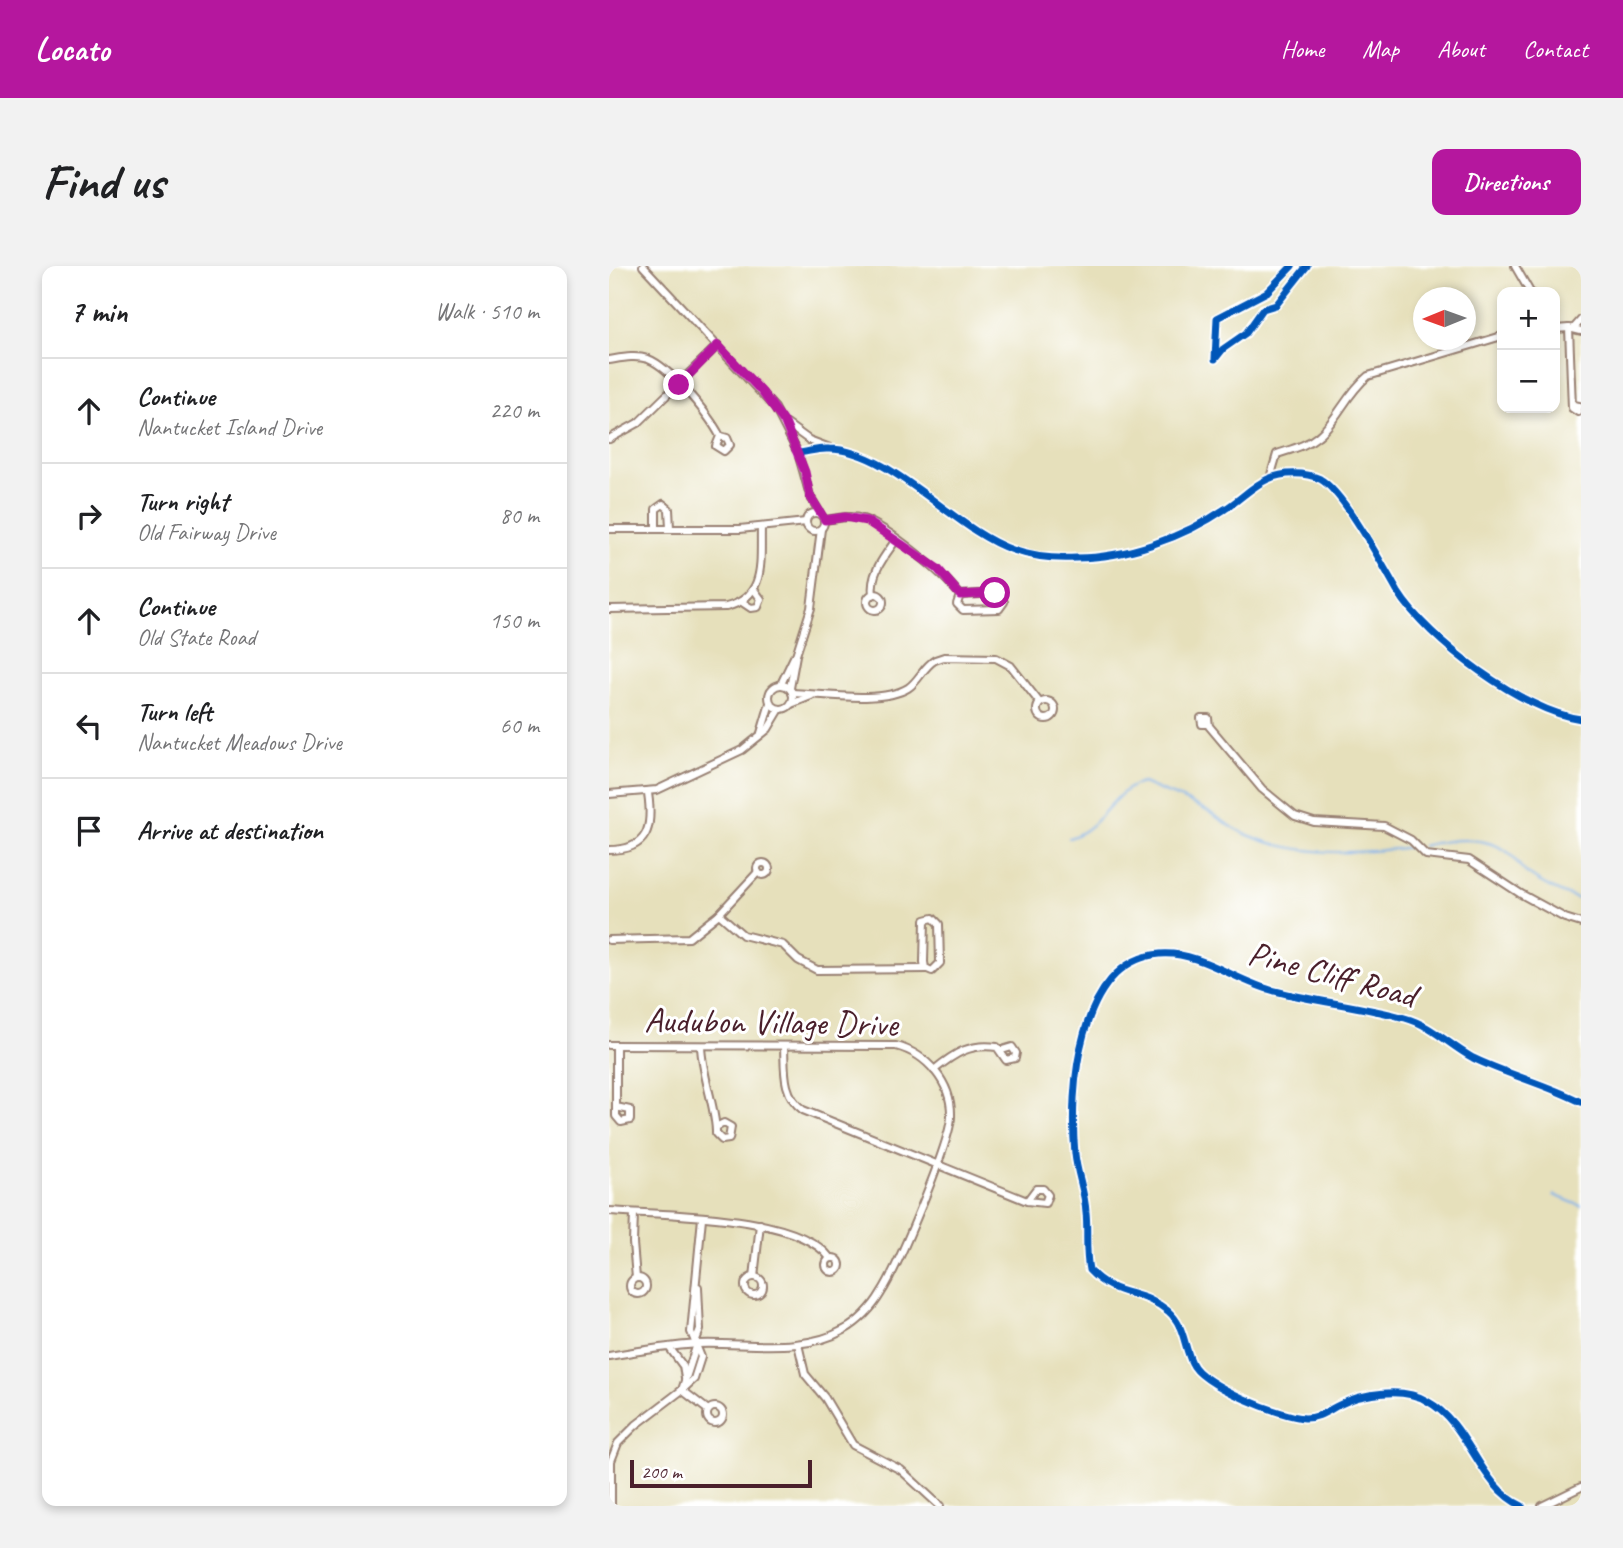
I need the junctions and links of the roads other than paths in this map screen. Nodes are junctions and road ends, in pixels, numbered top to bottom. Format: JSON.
{"nodes":[{"id":1,"x":643,"y":266,"type":"edge"},
{"id":2,"x":1515,"y":266,"type":"edge"},
{"id":3,"x":1526,"y":287,"type":"edge"},
{"id":4,"x":1581,"y":320,"type":"edge"},
{"id":5,"x":1575,"y":329,"type":"edge"},
{"id":6,"x":1497,"y":337,"type":"edge"},
{"id":7,"x":718,"y":345,"type":"junction"},
{"id":8,"x":609,"y":360,"type":"edge"},
{"id":9,"x":679,"y":385,"type":"junction"},
{"id":10,"x":1574,"y":405,"type":"dead end"},
{"id":11,"x":785,"y":423,"type":"junction"},
{"id":12,"x":720,"y":436,"type":"dead end"},
{"id":13,"x":609,"y":439,"type":"edge"},
{"id":14,"x":830,"y":448,"type":"junction"},
{"id":15,"x":798,"y":453,"type":"junction"},
{"id":16,"x":1270,"y":478,"type":"junction"},
{"id":17,"x":810,"y":496,"type":"junction"},
{"id":18,"x":820,"y":513,"type":"junction"},
{"id":19,"x":809,"y":515,"type":"junction"},
{"id":20,"x":825,"y":520,"type":"junction"},
{"id":21,"x":806,"y":522,"type":"junction"},
{"id":22,"x":761,"y":527,"type":"junction"},
{"id":23,"x":656,"y":528,"type":"junction"},
{"id":24,"x":670,"y":528,"type":"junction"},
{"id":25,"x":609,"y":529,"type":"edge"},
{"id":26,"x":821,"y":529,"type":"junction"},
{"id":27,"x":810,"y":530,"type":"junction"},
{"id":28,"x":896,"y":540,"type":"junction"},
{"id":29,"x":817,"y":550,"type":"junction"},
{"id":30,"x":754,"y":591,"type":"junction"},
{"id":31,"x":873,"y":595,"type":"dead end"},
{"id":32,"x":960,"y":595,"type":"junction"},
{"id":33,"x":743,"y":602,"type":"junction"},
{"id":34,"x":609,"y":609,"type":"edge"},
{"id":35,"x":796,"y":655,"type":"junction"},
{"id":36,"x":781,"y":684,"type":"junction"},
{"id":37,"x":791,"y":690,"type":"junction"},
{"id":38,"x":811,"y":696,"type":"junction"},
{"id":39,"x":770,"y":703,"type":"junction"},
{"id":40,"x":1040,"y":703,"type":"dead end"},
{"id":41,"x":790,"y":705,"type":"junction"},
{"id":42,"x":780,"y":709,"type":"junction"},
{"id":43,"x":1581,"y":719,"type":"edge"},
{"id":44,"x":1209,"y":724,"type":"dead end"},
{"id":45,"x":761,"y":733,"type":"junction"},
{"id":46,"x":648,"y":793,"type":"junction"},
{"id":47,"x":609,"y":794,"type":"edge"},
{"id":48,"x":609,"y":850,"type":"edge"},
{"id":49,"x":758,"y":872,"type":"dead end"},
{"id":50,"x":719,"y":914,"type":"junction"},
{"id":51,"x":1581,"y":923,"type":"edge"},
{"id":52,"x":609,"y":940,"type":"edge"},
{"id":53,"x":927,"y":969,"type":"junction"},
{"id":54,"x":612,"y":1045,"type":"edge"},
{"id":55,"x":701,"y":1046,"type":"junction"},
{"id":56,"x":784,"y":1046,"type":"junction"},
{"id":57,"x":1002,"y":1050,"type":"dead end"},
{"id":58,"x":934,"y":1070,"type":"junction"},
{"id":59,"x":1581,"y":1102,"type":"edge"},
{"id":60,"x":616,"y":1107,"type":"junction"},
{"id":61,"x":718,"y":1126,"type":"dead end"},
{"id":62,"x":937,"y":1163,"type":"junction"},
{"id":63,"x":1027,"y":1201,"type":"dead end"},
{"id":64,"x":609,"y":1211,"type":"edge"},
{"id":65,"x":634,"y":1213,"type":"junction"},
{"id":66,"x":702,"y":1218,"type":"junction"},
{"id":67,"x":761,"y":1224,"type":"junction"},
{"id":68,"x":830,"y":1258,"type":"dead end"},
{"id":69,"x":754,"y":1277,"type":"dead end"},
{"id":70,"x":636,"y":1278,"type":"dead end"},
{"id":71,"x":696,"y":1342,"type":"junction"},
{"id":72,"x":798,"y":1344,"type":"junction"},
{"id":73,"x":669,"y":1347,"type":"junction"},
{"id":74,"x":609,"y":1356,"type":"edge"},
{"id":75,"x":685,"y":1380,"type":"junction"},
{"id":76,"x":683,"y":1390,"type":"junction"},
{"id":77,"x":708,"y":1410,"type":"dead end"},
{"id":78,"x":1581,"y":1487,"type":"edge"},
{"id":79,"x":611,"y":1506,"type":"edge"},
{"id":80,"x":940,"y":1506,"type":"edge"},
{"id":81,"x":1522,"y":1506,"type":"edge"},
{"id":82,"x":1542,"y":1506,"type":"edge"}],
"edges":[{"from":1,"to":7,"type":"street"},
{"from":2,"to":3,"type":"street"},
{"from":4,"to":5,"type":"street"},
{"from":5,"to":10,"type":"street"},
{"from":6,"to":16,"type":"street"},
{"from":7,"to":9,"type":"street"},
{"from":7,"to":11,"type":"street"},
{"from":8,"to":9,"type":"street"},
{"from":9,"to":12,"type":"street"},
{"from":9,"to":13,"type":"street"},
{"from":11,"to":14,"type":"street"},
{"from":11,"to":15,"type":"street"},
{"from":14,"to":15,"type":"street"},
{"from":14,"to":16,"type":"street"},
{"from":15,"to":17,"type":"street"},
{"from":16,"to":43,"type":"street"},
{"from":17,"to":18,"type":"street"},
{"from":17,"to":19,"type":"street"},
{"from":18,"to":19,"type":"street"},
{"from":18,"to":20,"type":"street"},
{"from":19,"to":21,"type":"street"},
{"from":20,"to":26,"type":"street"},
{"from":20,"to":28,"type":"street"},
{"from":21,"to":22,"type":"street"},
{"from":21,"to":27,"type":"street"},
{"from":22,"to":24,"type":"street"},
{"from":22,"to":30,"type":"street"},
{"from":23,"to":24,"type":"street"},
{"from":23,"to":24,"type":"street"},
{"from":23,"to":25,"type":"street"},
{"from":26,"to":27,"type":"street"},
{"from":26,"to":29,"type":"street"},
{"from":27,"to":29,"type":"street"},
{"from":28,"to":31,"type":"street"},
{"from":28,"to":32,"type":"street"},
{"from":29,"to":35,"type":"street"},
{"from":30,"to":33,"type":"street"},
{"from":30,"to":33,"type":"street"},
{"from":32,"to":32,"type":"street"},
{"from":33,"to":34,"type":"street"},
{"from":35,"to":36,"type":"street"},
{"from":35,"to":37,"type":"street"},
{"from":36,"to":37,"type":"street"},
{"from":36,"to":39,"type":"street"},
{"from":37,"to":38,"type":"street"},
{"from":37,"to":41,"type":"street"},
{"from":38,"to":40,"type":"street"},
{"from":38,"to":41,"type":"street"},
{"from":39,"to":42,"type":"street"},
{"from":39,"to":45,"type":"street"},
{"from":41,"to":42,"type":"street"},
{"from":42,"to":45,"type":"street"},
{"from":44,"to":51,"type":"street"},
{"from":45,"to":46,"type":"street"},
{"from":46,"to":47,"type":"street"},
{"from":46,"to":48,"type":"street"},
{"from":49,"to":50,"type":"street"},
{"from":50,"to":52,"type":"street"},
{"from":50,"to":53,"type":"street"},
{"from":53,"to":53,"type":"street"},
{"from":54,"to":55,"type":"street","name":"Audubon Village Drive"},
{"from":54,"to":60,"type":"street"},
{"from":55,"to":56,"type":"street","name":"Audubon Village Drive"},
{"from":55,"to":61,"type":"street"},
{"from":56,"to":58,"type":"street","name":"Audubon Village Drive"},
{"from":56,"to":62,"type":"street"},
{"from":57,"to":58,"type":"street"},
{"from":58,"to":62,"type":"street","name":"Audubon Village Drive"},
{"from":59,"to":81,"type":"street","name":"Pine Cliff Road"},
{"from":60,"to":60,"type":"street"},
{"from":62,"to":63,"type":"street"},
{"from":62,"to":72,"type":"street","name":"Audubon Village Drive"},
{"from":64,"to":65,"type":"street"},
{"from":65,"to":66,"type":"street"},
{"from":65,"to":70,"type":"street"},
{"from":66,"to":67,"type":"street"},
{"from":66,"to":71,"type":"street"},
{"from":67,"to":68,"type":"street"},
{"from":67,"to":69,"type":"street"},
{"from":71,"to":72,"type":"street","name":"Audubon Village Drive"},
{"from":71,"to":73,"type":"street","name":"Audubon Village Drive"},
{"from":71,"to":75,"type":"street"},
{"from":71,"to":76,"type":"street"},
{"from":72,"to":80,"type":"street"},
{"from":73,"to":74,"type":"street","name":"Audubon Village Drive"},
{"from":73,"to":75,"type":"street"},
{"from":75,"to":76,"type":"street"},
{"from":76,"to":77,"type":"street"},
{"from":76,"to":79,"type":"street"},
{"from":78,"to":82,"type":"street"}]}
